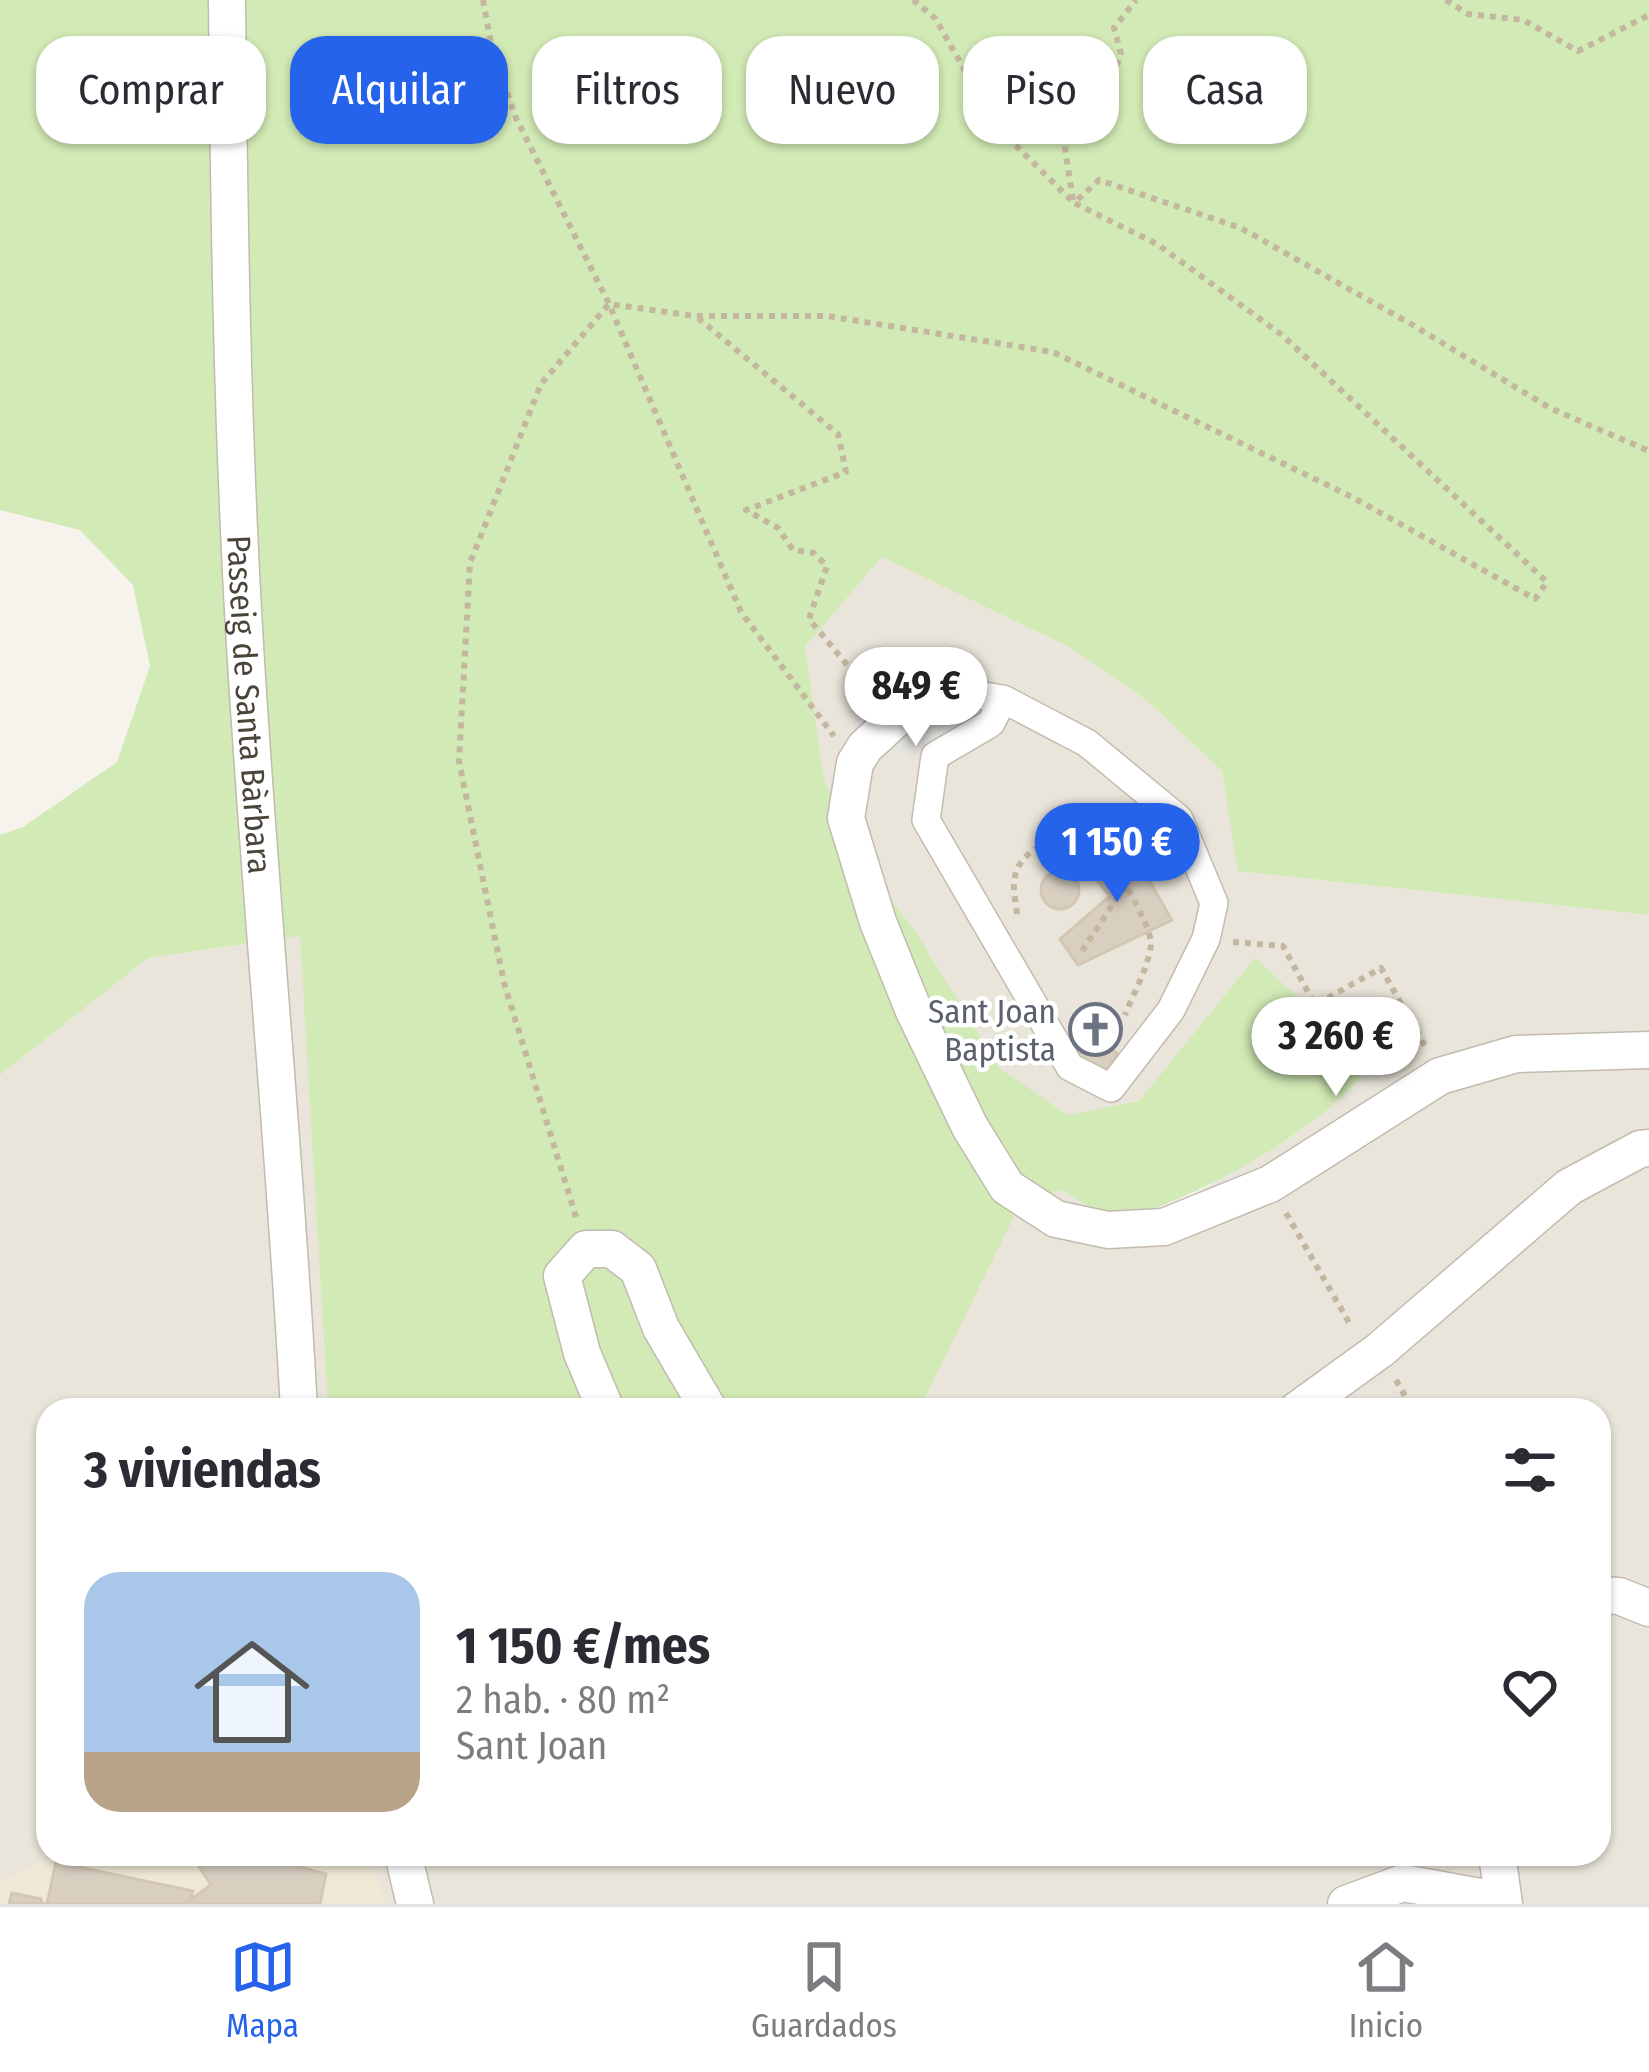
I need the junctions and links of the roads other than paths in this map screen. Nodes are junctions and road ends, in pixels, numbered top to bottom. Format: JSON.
{"nodes":[{"id":1,"x":227,"y":0,"type":"edge"},
{"id":2,"x":952,"y":691,"type":"joint"},
{"id":3,"x":1003,"y":699,"type":"junction"},
{"id":4,"x":1649,"y":1050,"type":"edge"},
{"id":5,"x":1649,"y":1148,"type":"edge"},
{"id":6,"x":298,"y":1398,"type":"edge"},
{"id":7,"x":601,"y":1398,"type":"edge"},
{"id":8,"x":702,"y":1398,"type":"edge"},
{"id":9,"x":1314,"y":1398,"type":"edge"},
{"id":10,"x":1611,"y":1595,"type":"edge"},
{"id":11,"x":1649,"y":1608,"type":"edge"},
{"id":12,"x":406,"y":1866,"type":"edge"},
{"id":13,"x":1498,"y":1866,"type":"edge"},
{"id":14,"x":1503,"y":1903,"type":"edge"},
{"id":15,"x":415,"y":1904,"type":"edge"},
{"id":16,"x":1346,"y":1904,"type":"edge"}],
"edges":[{"from":1,"to":6,"type":"street","name":"Passeig de Santa Bàrbara"},
{"from":2,"to":3,"type":"street"},
{"from":2,"to":4,"type":"street"},
{"from":3,"to":3,"type":"street"},
{"from":5,"to":9,"type":"street"},
{"from":7,"to":8,"type":"street"},
{"from":10,"to":11,"type":"street"},
{"from":12,"to":15,"type":"street"},
{"from":13,"to":14,"type":"street"},
{"from":14,"to":16,"type":"street"}]}
